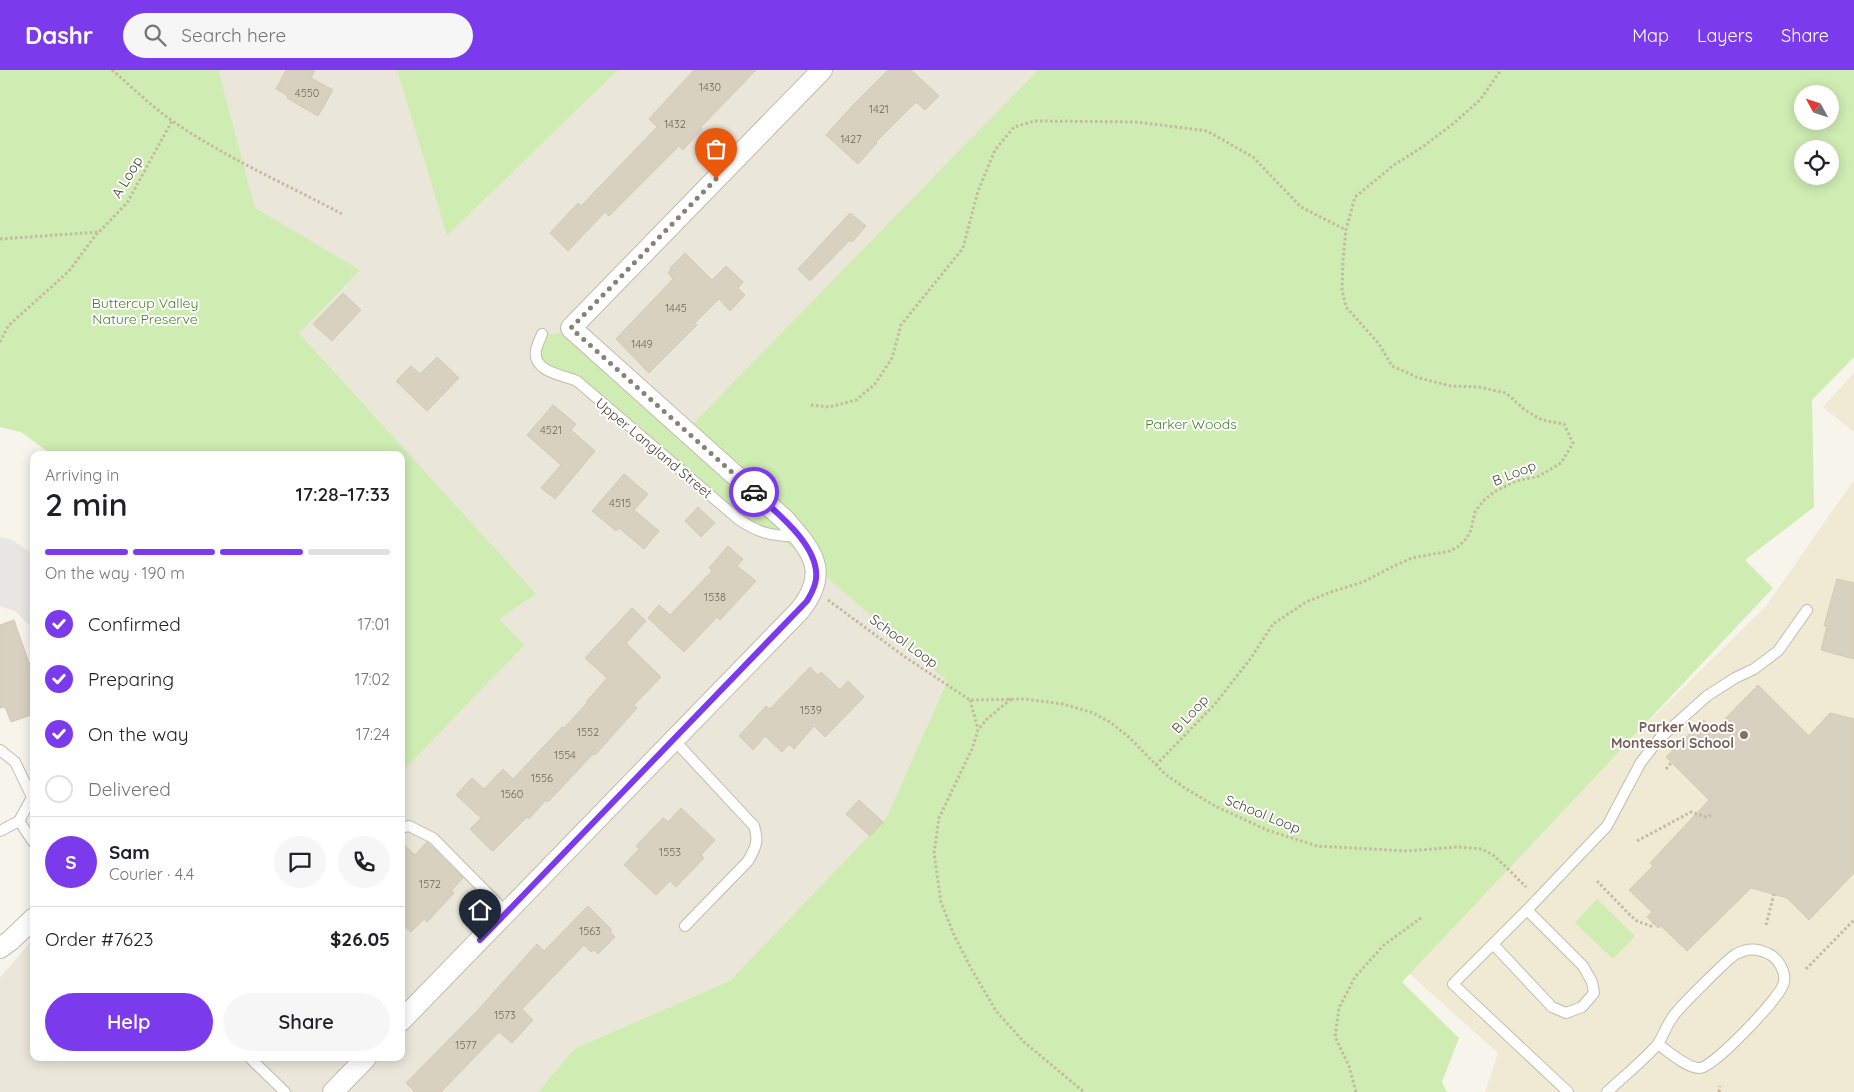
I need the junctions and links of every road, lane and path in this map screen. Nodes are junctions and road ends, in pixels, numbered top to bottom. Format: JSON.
{"nodes":[{"id":1,"x":112,"y":70,"type":"edge"},
{"id":2,"x":822,"y":70,"type":"edge"},
{"id":3,"x":1501,"y":70,"type":"edge"},
{"id":4,"x":172,"y":121,"type":"junction"},
{"id":5,"x":342,"y":214,"type":"dead end"},
{"id":6,"x":1346,"y":230,"type":"junction"},
{"id":7,"x":99,"y":232,"type":"junction"},
{"id":8,"x":0,"y":238,"type":"edge"},
{"id":9,"x":542,"y":334,"type":"dead end"},
{"id":10,"x":0,"y":342,"type":"edge"},
{"id":11,"x":811,"y":405,"type":"dead end"},
{"id":12,"x":800,"y":537,"type":"junction"},
{"id":13,"x":820,"y":593,"type":"junction"},
{"id":14,"x":1807,"y":610,"type":"dead end"},
{"id":15,"x":1011,"y":699,"type":"junction"},
{"id":16,"x":970,"y":700,"type":"junction"},
{"id":17,"x":978,"y":730,"type":"junction"},
{"id":18,"x":674,"y":740,"type":"junction"},
{"id":19,"x":0,"y":750,"type":"edge"},
{"id":20,"x":1672,"y":763,"type":"dead end"},
{"id":21,"x":1156,"y":765,"type":"junction"},
{"id":22,"x":1666,"y":769,"type":"dead end"},
{"id":23,"x":30,"y":790,"type":"edge"},
{"id":24,"x":30,"y":801,"type":"edge"},
{"id":25,"x":1712,"y":815,"type":"dead end"},
{"id":26,"x":19,"y":821,"type":"junction"},
{"id":27,"x":405,"y":827,"type":"edge"},
{"id":28,"x":1,"y":829,"type":"edge"},
{"id":29,"x":30,"y":837,"type":"edge"},
{"id":30,"x":1637,"y":841,"type":"dead end"},
{"id":31,"x":1597,"y":881,"type":"dead end"},
{"id":32,"x":1526,"y":887,"type":"dead end"},
{"id":33,"x":1774,"y":894,"type":"dead end"},
{"id":34,"x":1527,"y":910,"type":"junction"},
{"id":35,"x":507,"y":913,"type":"junction"},
{"id":36,"x":1421,"y":918,"type":"dead end"},
{"id":37,"x":1854,"y":920,"type":"edge"},
{"id":38,"x":30,"y":922,"type":"edge"},
{"id":39,"x":1654,"y":923,"type":"dead end"},
{"id":40,"x":1766,"y":925,"type":"dead end"},
{"id":41,"x":686,"y":926,"type":"dead end"},
{"id":42,"x":1493,"y":944,"type":"junction"},
{"id":43,"x":0,"y":948,"type":"edge"},
{"id":44,"x":1806,"y":969,"type":"dead end"},
{"id":45,"x":405,"y":1017,"type":"edge"},
{"id":46,"x":1658,"y":1044,"type":"junction"},
{"id":47,"x":253,"y":1061,"type":"edge"},
{"id":48,"x":363,"y":1061,"type":"edge"},
{"id":49,"x":1720,"y":1086,"type":"dead end"},
{"id":50,"x":285,"y":1092,"type":"edge"},
{"id":51,"x":333,"y":1092,"type":"edge"},
{"id":52,"x":1084,"y":1092,"type":"edge"},
{"id":53,"x":1356,"y":1092,"type":"edge"},
{"id":54,"x":1568,"y":1092,"type":"edge"},
{"id":55,"x":1608,"y":1092,"type":"edge"},
{"id":56,"x":1719,"y":1092,"type":"edge"}],
"edges":[{"from":1,"to":4,"type":"path"},
{"from":2,"to":12,"type":"street"},
{"from":3,"to":6,"type":"path","name":"B Loop"},
{"from":4,"to":5,"type":"path"},
{"from":4,"to":7,"type":"path","name":"A Loop"},
{"from":6,"to":11,"type":"path"},
{"from":6,"to":21,"type":"path","name":"B Loop"},
{"from":7,"to":8,"type":"path"},
{"from":7,"to":10,"type":"path","name":"A Loop"},
{"from":9,"to":12,"type":"lane","name":"Upper Langland Street"},
{"from":12,"to":13,"type":"street"},
{"from":13,"to":16,"type":"path","name":"School Loop"},
{"from":13,"to":18,"type":"street"},
{"from":14,"to":34,"type":"lane"},
{"from":15,"to":16,"type":"path","name":"School Loop"},
{"from":15,"to":17,"type":"path"},
{"from":15,"to":21,"type":"path","name":"School Loop"},
{"from":16,"to":17,"type":"path"},
{"from":17,"to":52,"type":"path"},
{"from":18,"to":35,"type":"street"},
{"from":18,"to":41,"type":"lane"},
{"from":19,"to":23,"type":"lane"},
{"from":20,"to":22,"type":"path"},
{"from":21,"to":32,"type":"path","name":"School Loop"},
{"from":24,"to":26,"type":"lane"},
{"from":25,"to":30,"type":"path"},
{"from":26,"to":28,"type":"lane"},
{"from":26,"to":29,"type":"lane"},
{"from":27,"to":35,"type":"lane"},
{"from":31,"to":39,"type":"path"},
{"from":33,"to":40,"type":"path"},
{"from":34,"to":42,"type":"lane"},
{"from":34,"to":42,"type":"lane"},
{"from":35,"to":45,"type":"street"},
{"from":36,"to":53,"type":"path"},
{"from":37,"to":44,"type":"path"},
{"from":38,"to":43,"type":"street"},
{"from":42,"to":54,"type":"lane"},
{"from":46,"to":46,"type":"lane"},
{"from":46,"to":55,"type":"lane"},
{"from":47,"to":50,"type":"lane"},
{"from":48,"to":51,"type":"street"},
{"from":49,"to":56,"type":"path"}]}
